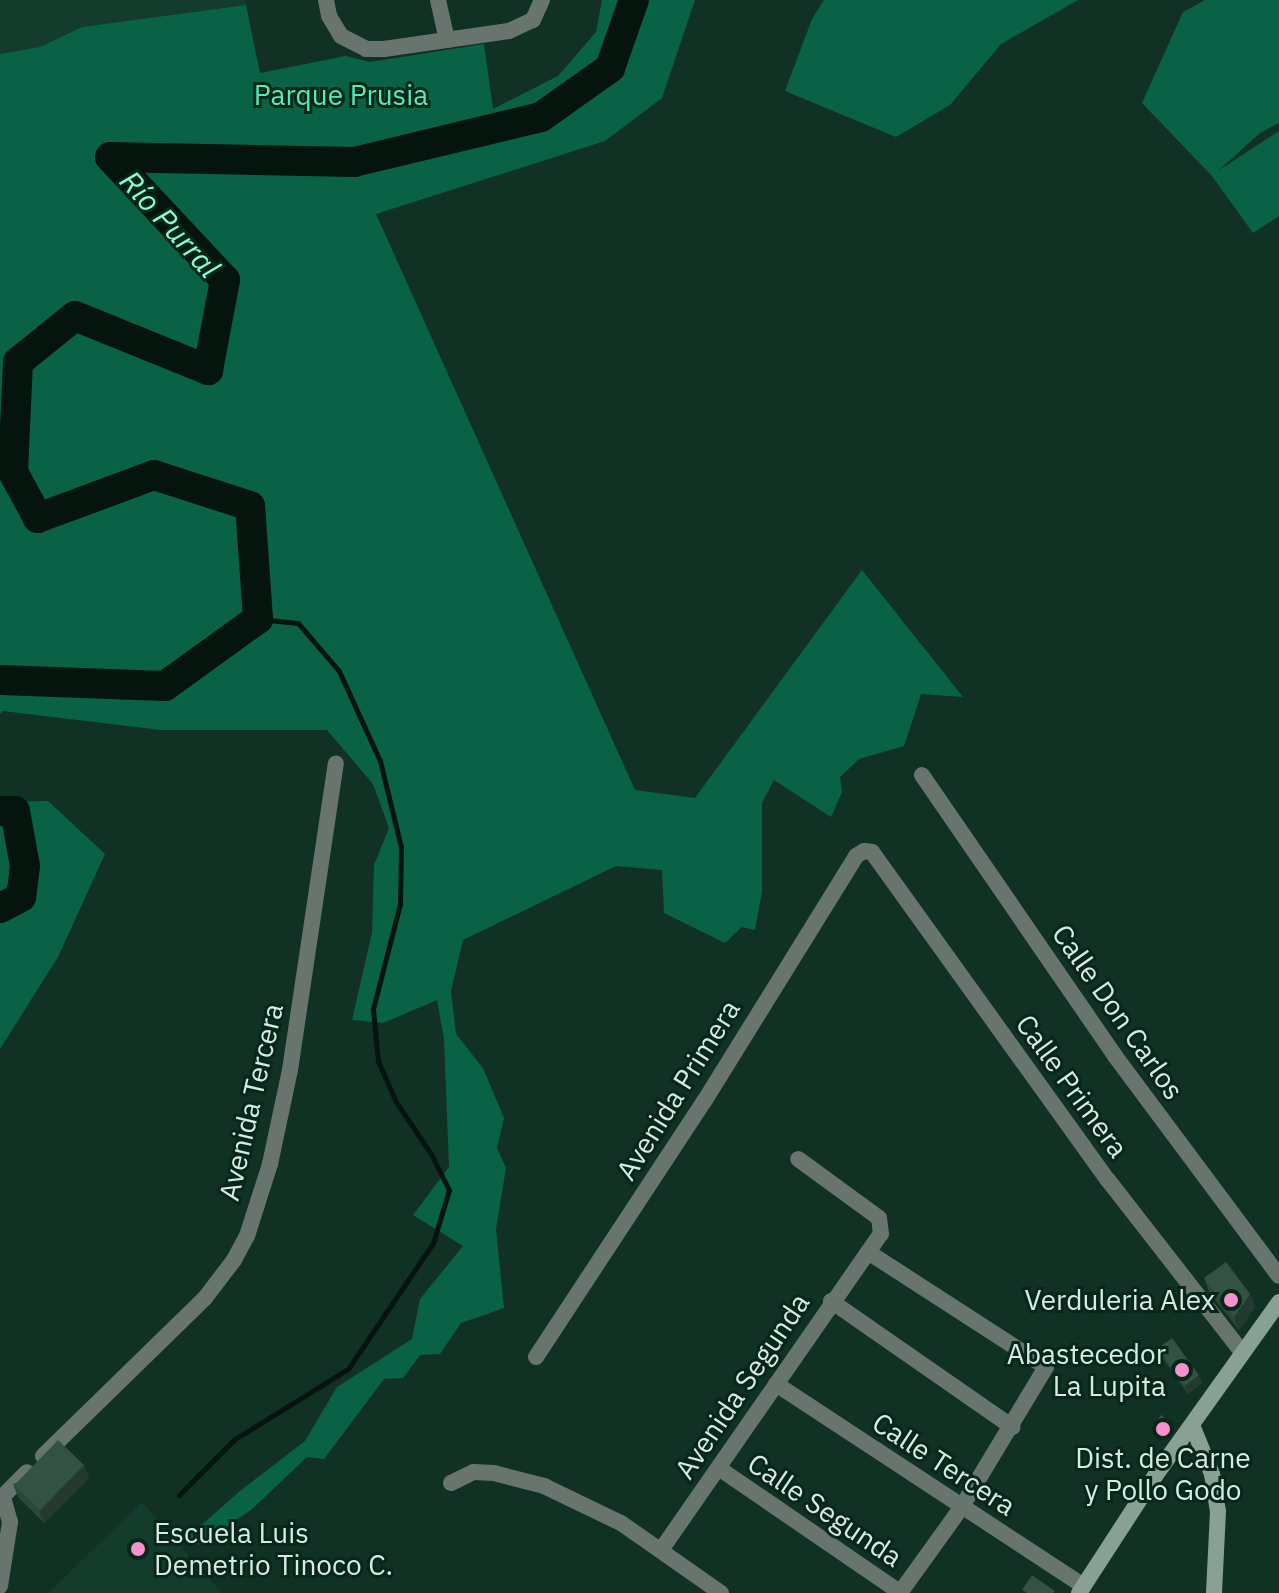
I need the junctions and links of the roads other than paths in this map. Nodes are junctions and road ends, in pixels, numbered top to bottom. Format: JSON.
{"nodes":[{"id":1,"x":326,"y":0,"type":"edge"},
{"id":2,"x":438,"y":0,"type":"edge"},
{"id":3,"x":542,"y":0,"type":"edge"},
{"id":4,"x":447,"y":40,"type":"junction"},
{"id":5,"x":336,"y":763,"type":"dead end"},
{"id":6,"x":922,"y":775,"type":"dead end"},
{"id":7,"x":864,"y":851,"type":"joint"},
{"id":8,"x":798,"y":1159,"type":"dead end"},
{"id":9,"x":868,"y":1252,"type":"junction"},
{"id":10,"x":1279,"y":1276,"type":"edge"},
{"id":11,"x":831,"y":1301,"type":"junction"},
{"id":12,"x":1279,"y":1302,"type":"edge"},
{"id":13,"x":1242,"y":1352,"type":"junction"},
{"id":14,"x":536,"y":1357,"type":"dead end"},
{"id":15,"x":776,"y":1384,"type":"junction"},
{"id":16,"x":1192,"y":1425,"type":"junction"},
{"id":17,"x":1012,"y":1427,"type":"junction"},
{"id":18,"x":720,"y":1469,"type":"junction"},
{"id":19,"x":451,"y":1483,"type":"dead end"},
{"id":20,"x":1,"y":1498,"type":"edge"},
{"id":21,"x":961,"y":1508,"type":"junction"},
{"id":22,"x":661,"y":1550,"type":"junction"},
{"id":23,"x":0,"y":1586,"type":"edge"},
{"id":24,"x":1081,"y":1590,"type":"edge"},
{"id":25,"x":721,"y":1593,"type":"edge"},
{"id":26,"x":900,"y":1593,"type":"edge"},
{"id":27,"x":1214,"y":1593,"type":"edge"}],
"edges":[{"from":1,"to":4,"type":"street"},
{"from":2,"to":4,"type":"street"},
{"from":3,"to":4,"type":"street"},
{"from":5,"to":20,"type":"street","name":"Avenida Tercera"},
{"from":6,"to":10,"type":"street","name":"Calle Don Carlos"},
{"from":7,"to":13,"type":"street","name":"Calle Primera"},
{"from":7,"to":14,"type":"street","name":"Avenida Primera"},
{"from":8,"to":9,"type":"street"},
{"from":9,"to":11,"type":"street","name":"Avenida Segunda"},
{"from":9,"to":17,"type":"street"},
{"from":11,"to":15,"type":"street","name":"Avenida Segunda"},
{"from":11,"to":17,"type":"street"},
{"from":12,"to":13,"type":"street"},
{"from":13,"to":16,"type":"street"},
{"from":15,"to":18,"type":"street","name":"Avenida Segunda"},
{"from":15,"to":21,"type":"street","name":"Calle Tercera"},
{"from":16,"to":24,"type":"street"},
{"from":16,"to":27,"type":"street"},
{"from":17,"to":21,"type":"street"},
{"from":18,"to":22,"type":"street","name":"Avenida Segunda"},
{"from":18,"to":26,"type":"street","name":"Calle Segunda"},
{"from":19,"to":22,"type":"street"},
{"from":20,"to":23,"type":"street"},
{"from":21,"to":24,"type":"street","name":"Calle Tercera"},
{"from":21,"to":26,"type":"street"},
{"from":22,"to":25,"type":"street"}]}
